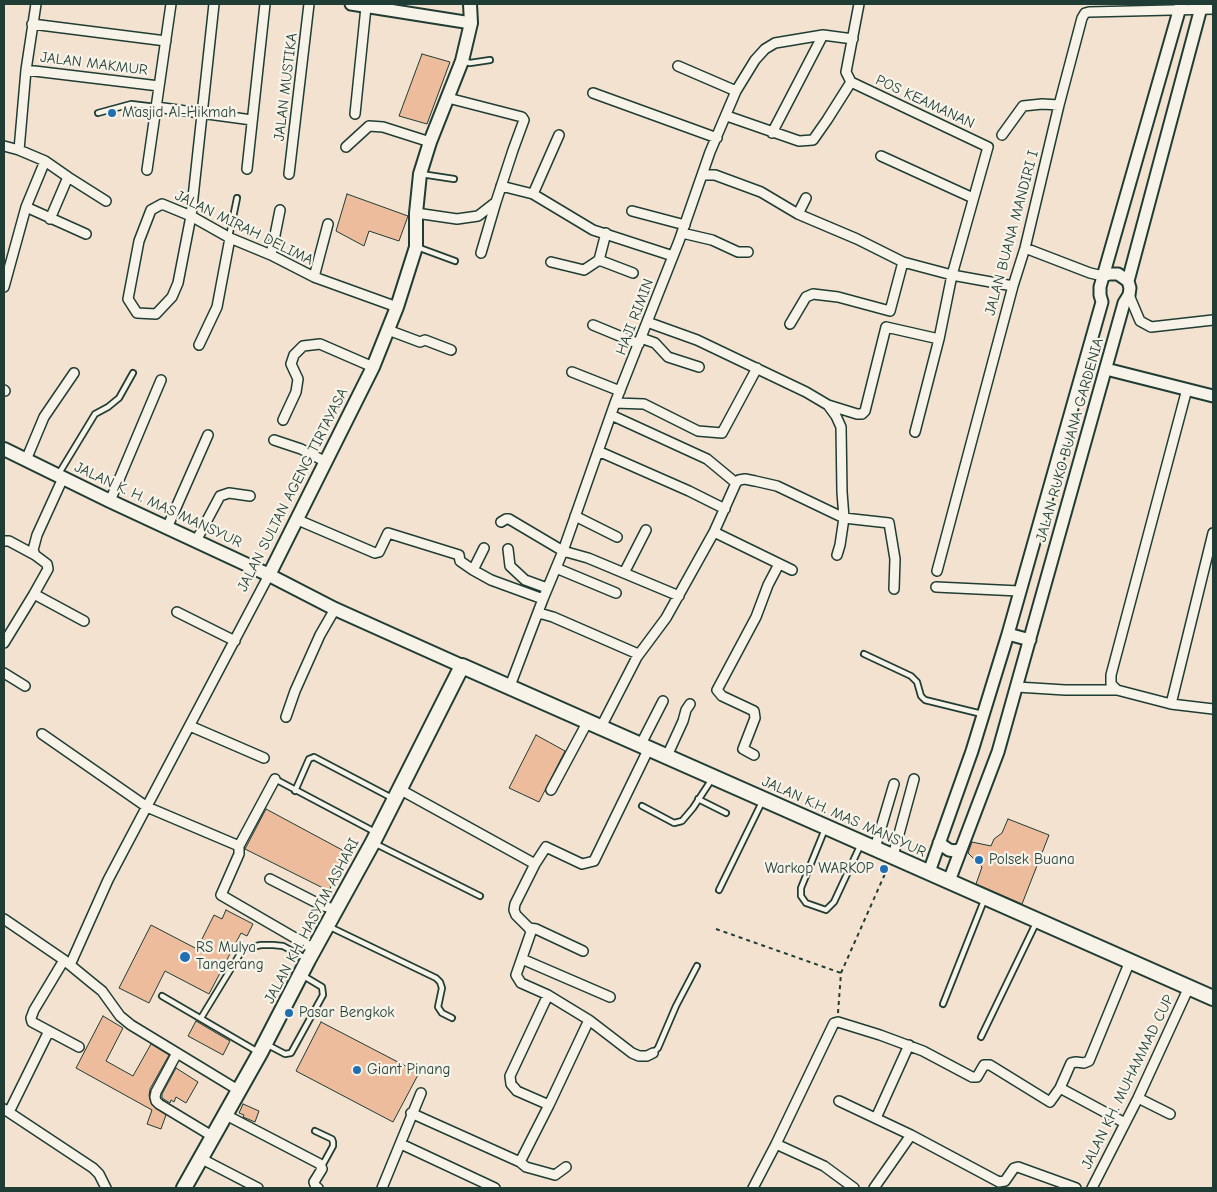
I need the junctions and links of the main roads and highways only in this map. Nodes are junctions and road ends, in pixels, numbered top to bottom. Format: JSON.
{"nodes":[{"id":1,"x":470,"y":4,"type":"edge"},
{"id":2,"x":4,"y":449,"type":"edge"},
{"id":3,"x":269,"y":575,"type":"junction"},
{"id":4,"x":462,"y":666,"type":"junction"},
{"id":5,"x":1213,"y":998,"type":"edge"},
{"id":6,"x":184,"y":1188,"type":"edge"}],
"edges":[{"from":1,"to":3,"type":"main road","name":"JALAN SULTAN AGENG TIRTAYASA"},
{"from":2,"to":3,"type":"main road","name":"JALAN K. H. MAS MANSYUR"},
{"from":3,"to":4,"type":"main road","name":"JALAN K. H. MAS MANSYUR"},
{"from":4,"to":5,"type":"main road","name":"JALAN K.H. MAS MANSYUR"},
{"from":4,"to":6,"type":"main road","name":"JALAN KH. HASYIM ASHARI"}]}
